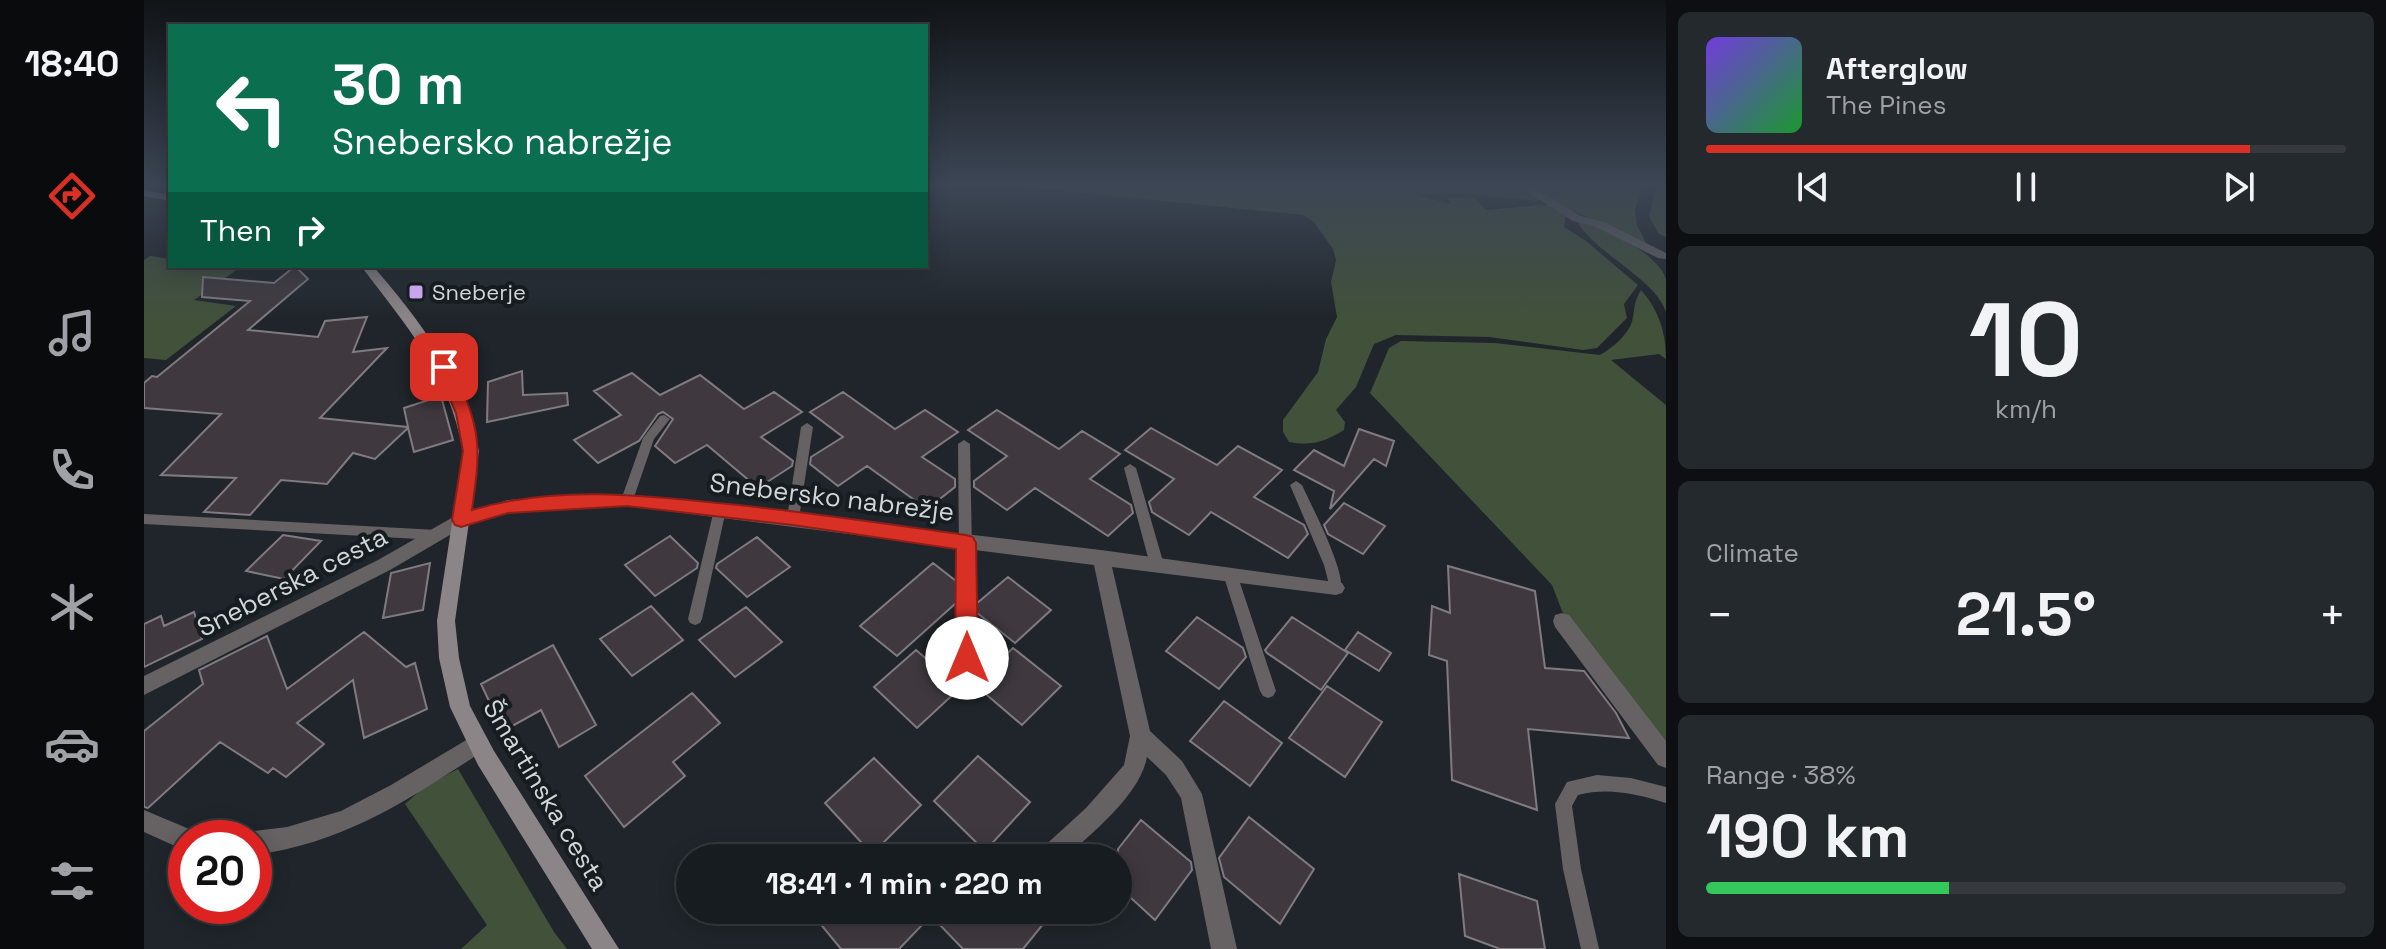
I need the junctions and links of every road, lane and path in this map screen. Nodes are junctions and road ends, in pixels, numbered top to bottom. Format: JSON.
{"nodes":[{"id":1,"x":1612,"y":230,"type":"edge"},
{"id":2,"x":1662,"y":256,"type":"dead end"},
{"id":3,"x":369,"y":268,"type":"edge"},
{"id":4,"x":664,"y":419,"type":"dead end"},
{"id":5,"x":807,"y":427,"type":"dead end"},
{"id":6,"x":964,"y":444,"type":"dead end"},
{"id":7,"x":1130,"y":468,"type":"dead end"},
{"id":8,"x":1296,"y":485,"type":"dead end"},
{"id":9,"x":627,"y":500,"type":"junction"},
{"id":10,"x":720,"y":510,"type":"junction"},
{"id":11,"x":793,"y":518,"type":"junction"},
{"id":12,"x":144,"y":519,"type":"edge"},
{"id":13,"x":461,"y":520,"type":"junction"},
{"id":14,"x":437,"y":535,"type":"junction"},
{"id":15,"x":966,"y":543,"type":"junction"},
{"id":16,"x":1101,"y":557,"type":"junction"},
{"id":17,"x":1157,"y":565,"type":"junction"},
{"id":18,"x":1231,"y":577,"type":"junction"},
{"id":19,"x":1336,"y":588,"type":"joint"},
{"id":20,"x":695,"y":619,"type":"dead end"},
{"id":21,"x":1562,"y":621,"type":"dead end"},
{"id":22,"x":967,"y":658,"type":"dead end"},
{"id":23,"x":144,"y":686,"type":"edge"},
{"id":24,"x":1268,"y":691,"type":"dead end"},
{"id":25,"x":1141,"y":736,"type":"junction"},
{"id":26,"x":478,"y":743,"type":"junction"},
{"id":27,"x":1666,"y":758,"type":"edge"},
{"id":28,"x":1666,"y":795,"type":"edge"},
{"id":29,"x":144,"y":821,"type":"edge"},
{"id":30,"x":168,"y":831,"type":"edge"},
{"id":31,"x":272,"y":841,"type":"edge"},
{"id":32,"x":1063,"y":844,"type":"edge"},
{"id":33,"x":606,"y":949,"type":"edge"},
{"id":34,"x":1224,"y":949,"type":"edge"},
{"id":35,"x":1590,"y":949,"type":"edge"}],
"edges":[{"from":1,"to":2,"type":"street"},
{"from":3,"to":13,"type":"main road","name":"Šmartinska cesta"},
{"from":4,"to":9,"type":"lane"},
{"from":5,"to":11,"type":"lane"},
{"from":6,"to":15,"type":"lane"},
{"from":7,"to":17,"type":"lane"},
{"from":8,"to":19,"type":"lane","name":"Snebersko nabrežje"},
{"from":9,"to":10,"type":"street","name":"Snebersko nabrežje"},
{"from":9,"to":13,"type":"street","name":"Snebersko nabrežje"},
{"from":10,"to":11,"type":"street","name":"Snebersko nabrežje"},
{"from":10,"to":20,"type":"lane"},
{"from":11,"to":15,"type":"street","name":"Snebersko nabrežje"},
{"from":12,"to":14,"type":"lane"},
{"from":13,"to":14,"type":"street","name":"Sneberska cesta"},
{"from":13,"to":26,"type":"main road","name":"Šmartinska cesta"},
{"from":14,"to":23,"type":"street","name":"Sneberska cesta"},
{"from":15,"to":16,"type":"street","name":"Snebersko nabrežje"},
{"from":15,"to":22,"type":"lane"},
{"from":16,"to":17,"type":"street","name":"Snebersko nabrežje"},
{"from":16,"to":25,"type":"street"},
{"from":17,"to":18,"type":"street","name":"Snebersko nabrežje"},
{"from":18,"to":19,"type":"street","name":"Snebersko nabrežje"},
{"from":18,"to":24,"type":"lane"},
{"from":21,"to":27,"type":"street"},
{"from":25,"to":32,"type":"street"},
{"from":25,"to":34,"type":"street"},
{"from":26,"to":31,"type":"street"},
{"from":26,"to":33,"type":"main road","name":"Šmartinska cesta"},
{"from":28,"to":35,"type":"lane"},
{"from":29,"to":30,"type":"street"}]}
